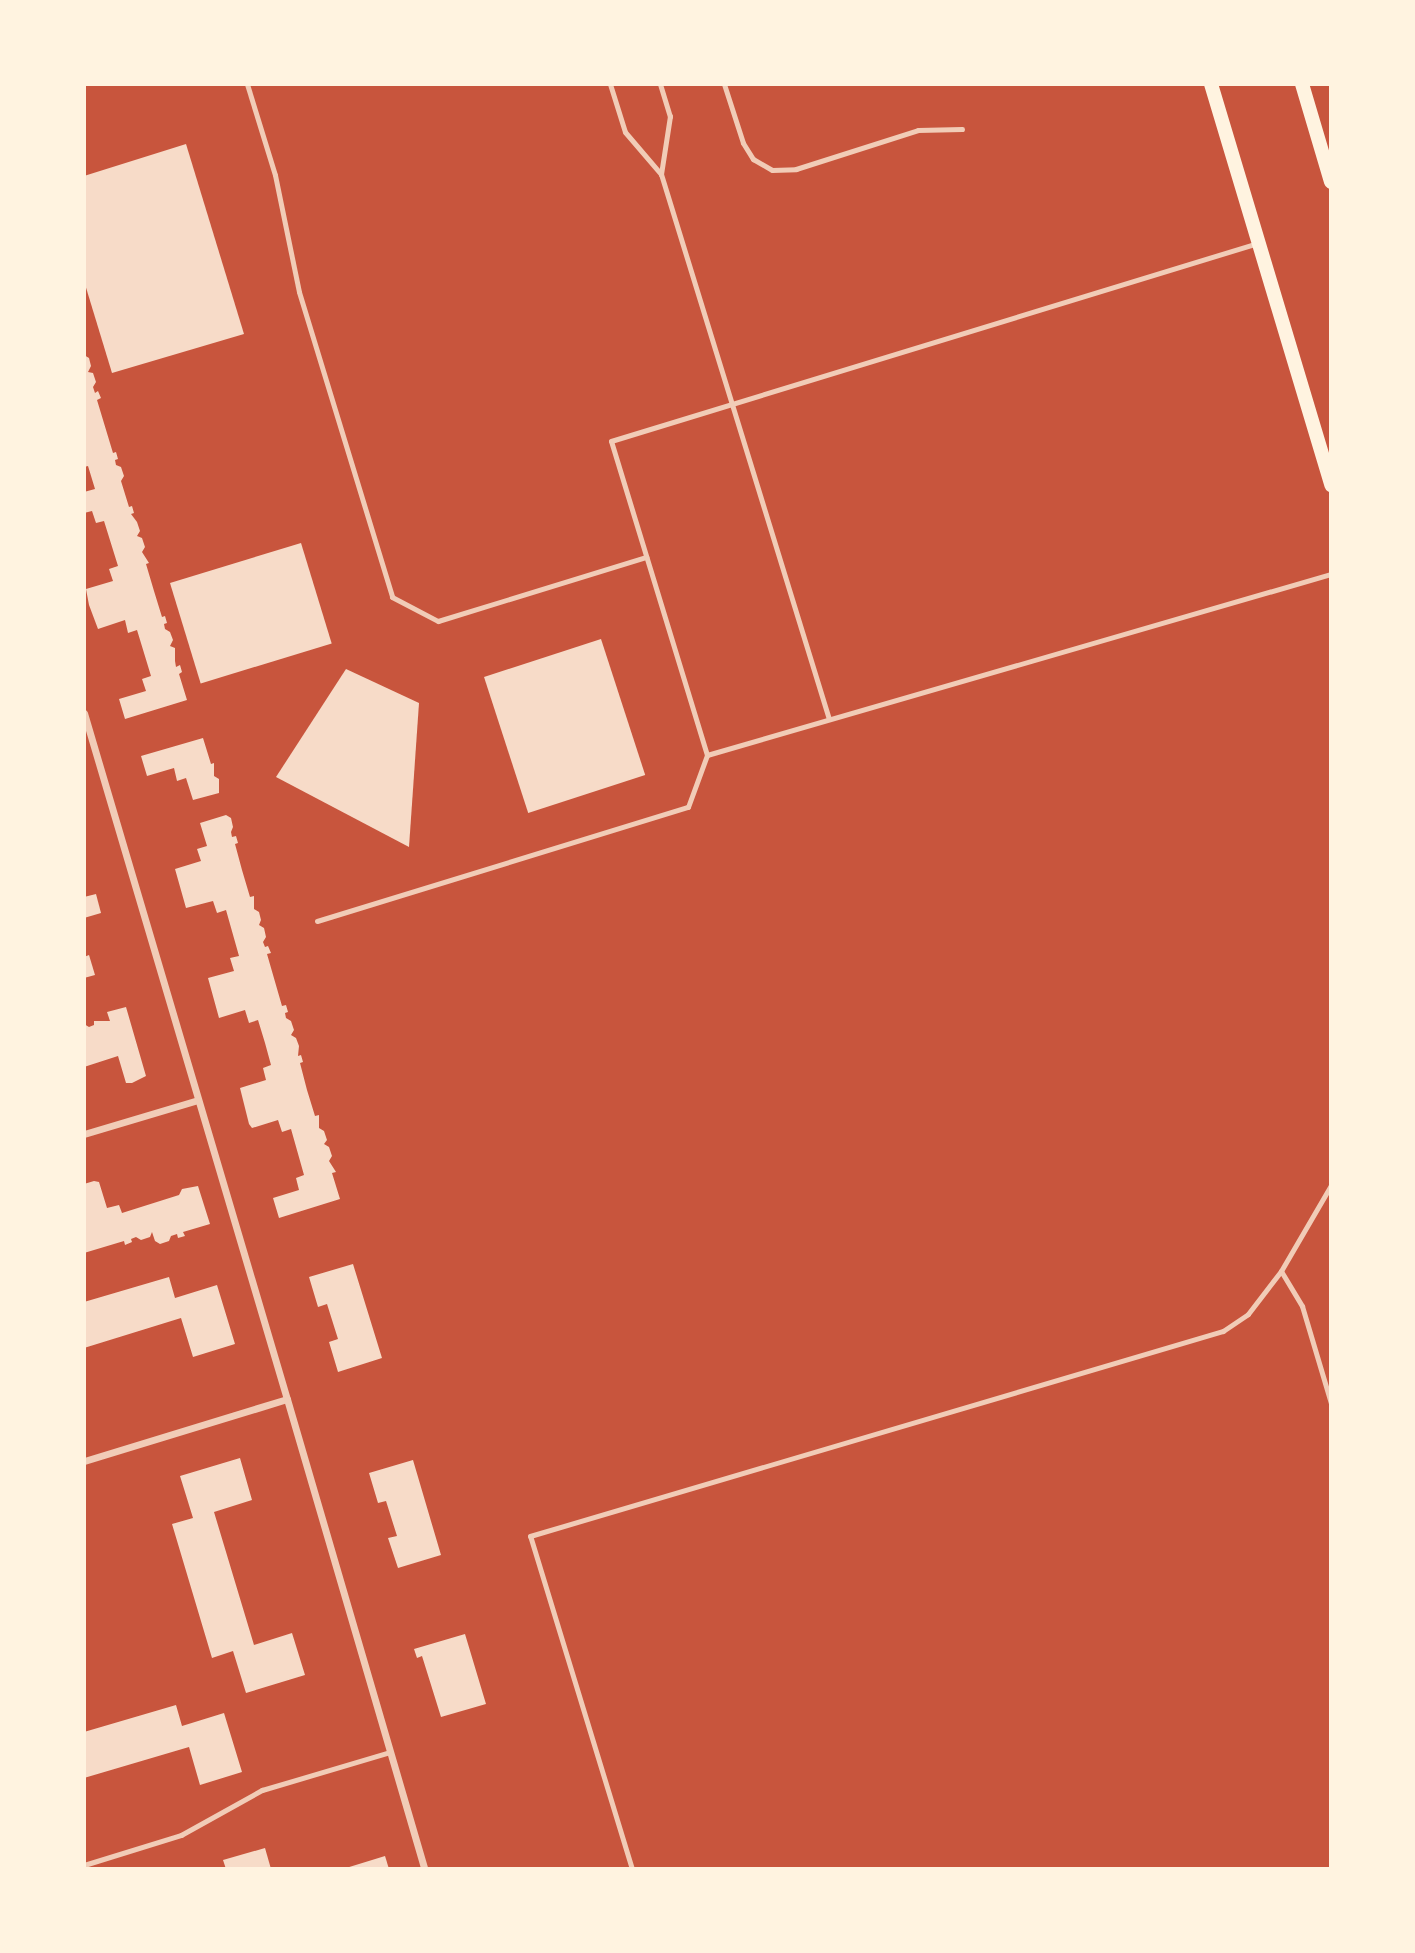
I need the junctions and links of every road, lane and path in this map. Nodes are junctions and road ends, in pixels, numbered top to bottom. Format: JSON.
{"nodes":[{"id":1,"x":247,"y":84,"type":"edge"},
{"id":2,"x":610,"y":84,"type":"edge"},
{"id":3,"x":660,"y":84,"type":"edge"},
{"id":4,"x":724,"y":84,"type":"edge"},
{"id":5,"x":1211,"y":84,"type":"edge"},
{"id":6,"x":1302,"y":84,"type":"edge"},
{"id":7,"x":962,"y":129,"type":"dead end"},
{"id":8,"x":661,"y":174,"type":"junction"},
{"id":9,"x":1331,"y":182,"type":"edge"},
{"id":10,"x":1258,"y":243,"type":"junction"},
{"id":11,"x":731,"y":404,"type":"junction"},
{"id":12,"x":1331,"y":485,"type":"edge"},
{"id":13,"x":646,"y":557,"type":"junction"},
{"id":14,"x":1331,"y":574,"type":"edge"},
{"id":15,"x":84,"y":713,"type":"edge"},
{"id":16,"x":829,"y":719,"type":"junction"},
{"id":17,"x":707,"y":755,"type":"junction"},
{"id":18,"x":317,"y":921,"type":"dead end"},
{"id":19,"x":198,"y":1100,"type":"junction"},
{"id":20,"x":84,"y":1134,"type":"edge"},
{"id":21,"x":1331,"y":1185,"type":"edge"},
{"id":22,"x":1282,"y":1271,"type":"junction"},
{"id":23,"x":287,"y":1399,"type":"junction"},
{"id":24,"x":1331,"y":1403,"type":"edge"},
{"id":25,"x":84,"y":1461,"type":"edge"},
{"id":26,"x":390,"y":1752,"type":"junction"},
{"id":27,"x":84,"y":1865,"type":"edge"},
{"id":28,"x":424,"y":1869,"type":"edge"},
{"id":29,"x":632,"y":1869,"type":"edge"}],
"edges":[{"from":1,"to":13,"type":"lane"},
{"from":2,"to":8,"type":"lane"},
{"from":3,"to":8,"type":"lane"},
{"from":4,"to":7,"type":"lane"},
{"from":5,"to":10,"type":"main road"},
{"from":6,"to":9,"type":"main road"},
{"from":8,"to":11,"type":"lane"},
{"from":10,"to":11,"type":"lane"},
{"from":10,"to":12,"type":"main road"},
{"from":11,"to":13,"type":"lane"},
{"from":11,"to":16,"type":"lane"},
{"from":13,"to":17,"type":"lane"},
{"from":14,"to":16,"type":"lane"},
{"from":15,"to":19,"type":"street"},
{"from":16,"to":17,"type":"lane"},
{"from":17,"to":18,"type":"lane"},
{"from":19,"to":20,"type":"street"},
{"from":19,"to":23,"type":"street"},
{"from":21,"to":22,"type":"lane"},
{"from":22,"to":24,"type":"lane"},
{"from":22,"to":29,"type":"lane"},
{"from":23,"to":25,"type":"street"},
{"from":23,"to":26,"type":"street"},
{"from":26,"to":27,"type":"lane"},
{"from":26,"to":28,"type":"street"}]}
